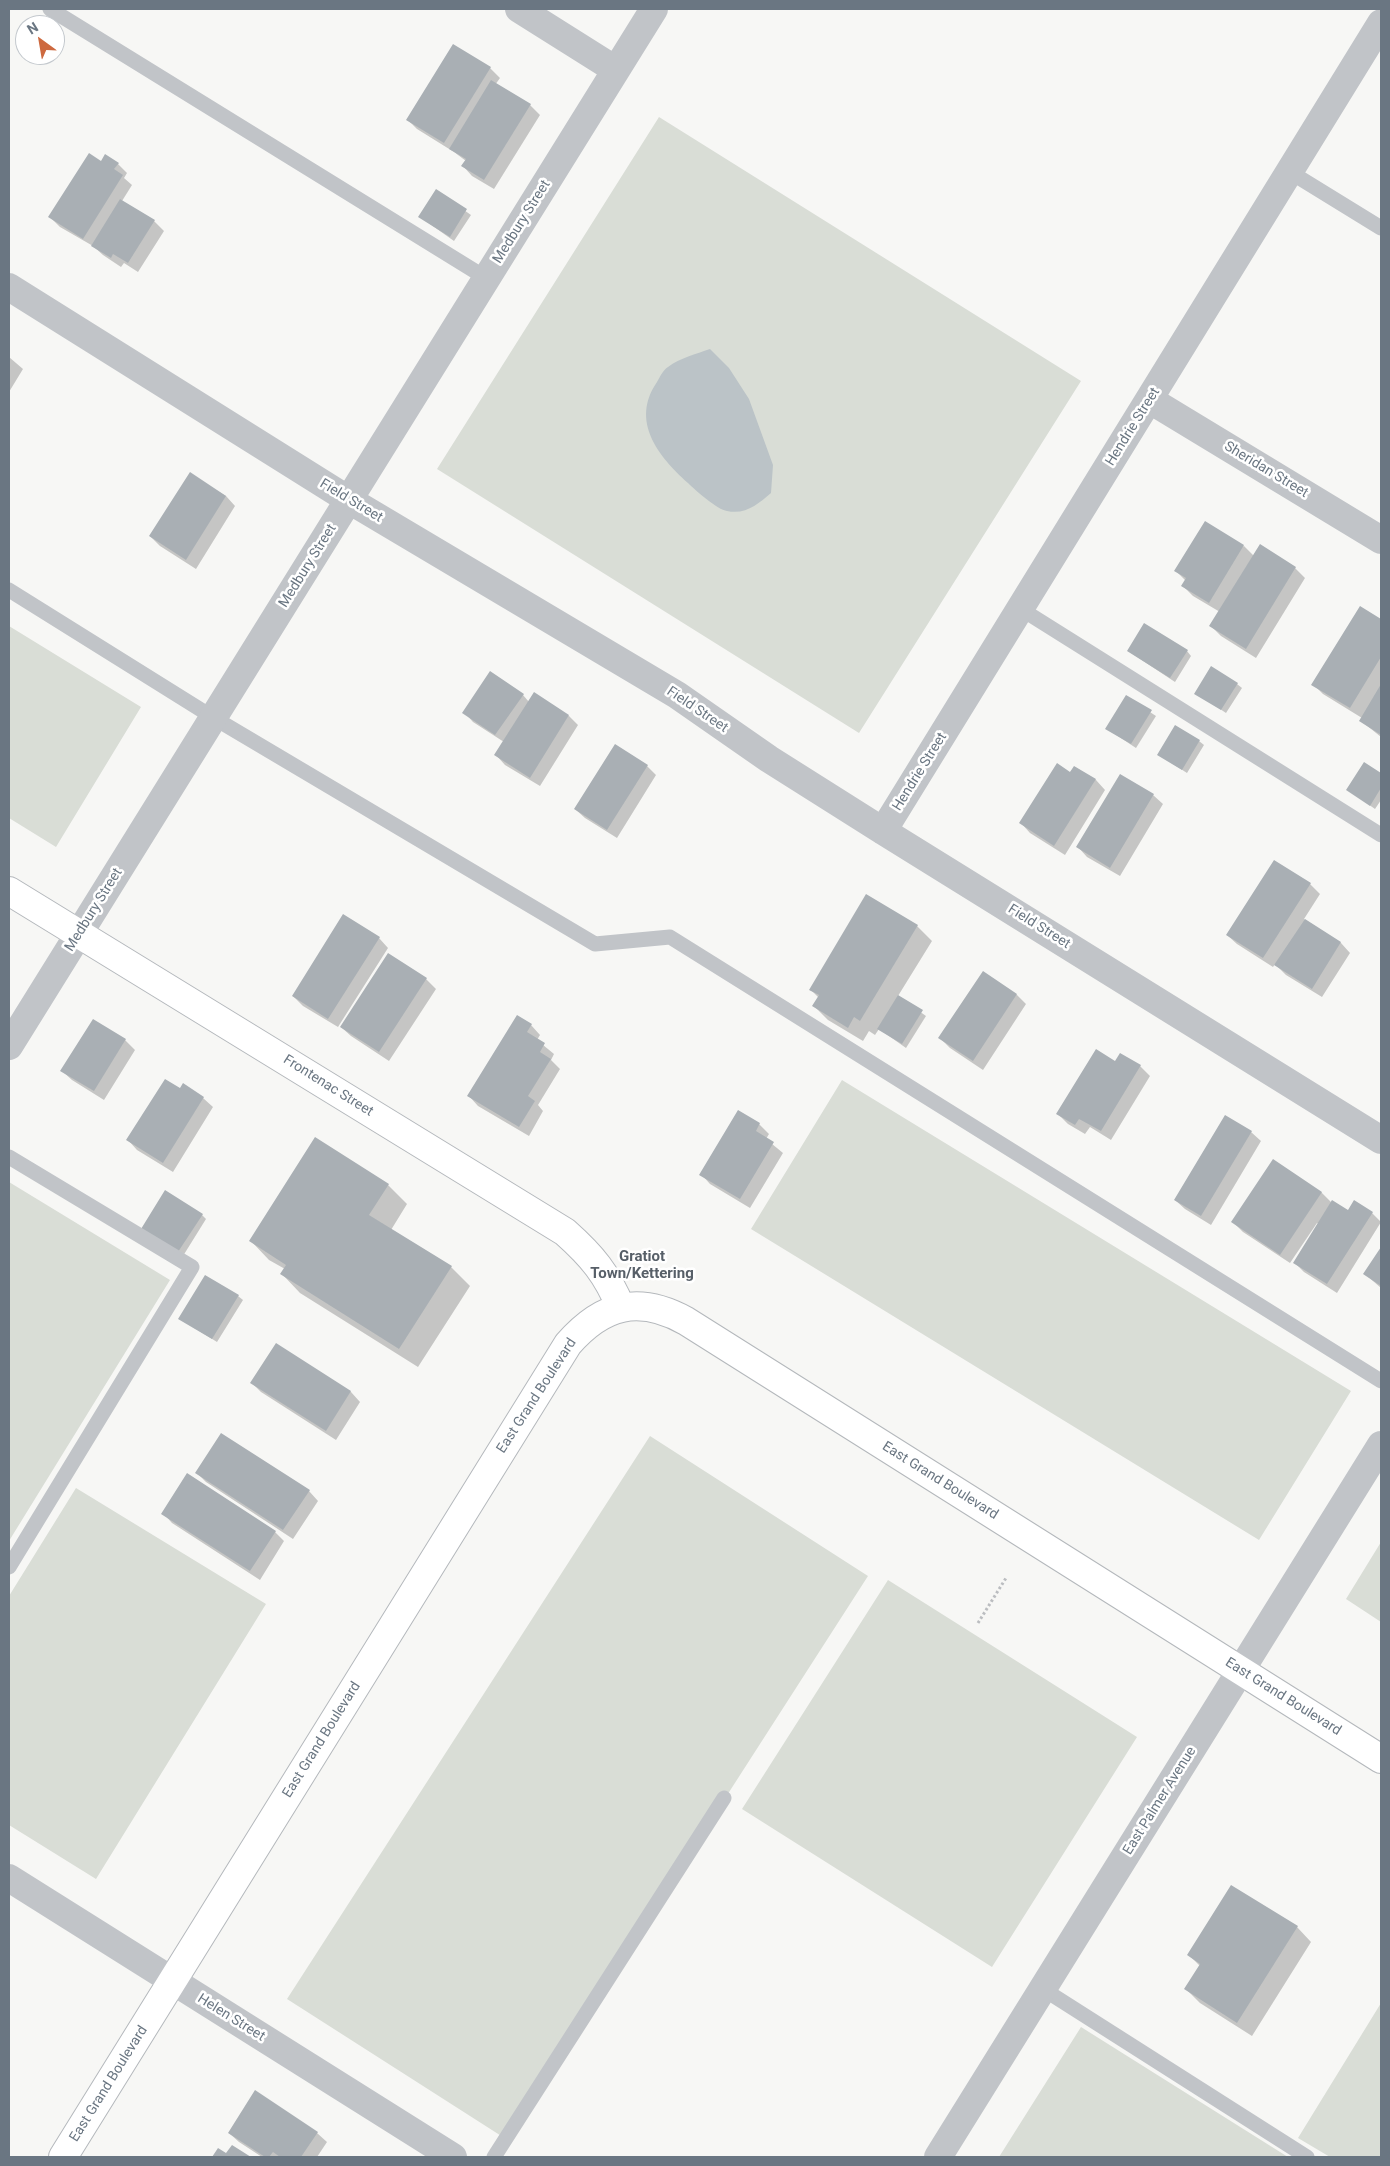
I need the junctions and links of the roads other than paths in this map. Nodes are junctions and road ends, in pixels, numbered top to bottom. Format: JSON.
{"nodes":[{"id":1,"x":50,"y":9,"type":"edge"},
{"id":2,"x":519,"y":9,"type":"edge"},
{"id":3,"x":654,"y":9,"type":"edge"},
{"id":4,"x":1381,"y":23,"type":"edge"},
{"id":5,"x":616,"y":70,"type":"junction"},
{"id":6,"x":1290,"y":172,"type":"junction"},
{"id":7,"x":1381,"y":228,"type":"edge"},
{"id":8,"x":486,"y":278,"type":"junction"},
{"id":9,"x":9,"y":287,"type":"edge"},
{"id":10,"x":1150,"y":400,"type":"junction"},
{"id":11,"x":349,"y":500,"type":"junction"},
{"id":12,"x":1381,"y":540,"type":"edge"},
{"id":13,"x":9,"y":590,"type":"edge"},
{"id":14,"x":1021,"y":609,"type":"junction"},
{"id":15,"x":214,"y":718,"type":"junction"},
{"id":16,"x":883,"y":831,"type":"junction"},
{"id":17,"x":1381,"y":835,"type":"edge"},
{"id":18,"x":9,"y":891,"type":"edge"},
{"id":19,"x":79,"y":934,"type":"junction"},
{"id":20,"x":9,"y":1046,"type":"edge"},
{"id":21,"x":1381,"y":1140,"type":"edge"},
{"id":22,"x":9,"y":1157,"type":"edge"},
{"id":23,"x":621,"y":1308,"type":"junction"},
{"id":24,"x":1381,"y":1381,"type":"edge"},
{"id":25,"x":1381,"y":1445,"type":"edge"},
{"id":26,"x":9,"y":1567,"type":"edge"},
{"id":27,"x":1241,"y":1671,"type":"junction"},
{"id":28,"x":1381,"y":1759,"type":"edge"},
{"id":29,"x":724,"y":1798,"type":"dead end"},
{"id":30,"x":9,"y":1878,"type":"edge"},
{"id":31,"x":172,"y":1981,"type":"junction"},
{"id":32,"x":1043,"y":1989,"type":"junction"},
{"id":33,"x":64,"y":2157,"type":"edge"},
{"id":34,"x":453,"y":2157,"type":"edge"},
{"id":35,"x":494,"y":2157,"type":"edge"},
{"id":36,"x":938,"y":2157,"type":"edge"},
{"id":37,"x":1307,"y":2157,"type":"edge"}],
"edges":[{"from":1,"to":8,"type":"lane"},
{"from":2,"to":5,"type":"street"},
{"from":3,"to":5,"type":"street","name":"Medbury Street"},
{"from":4,"to":6,"type":"street","name":"Hendrie Street"},
{"from":5,"to":8,"type":"street","name":"Medbury Street"},
{"from":6,"to":7,"type":"lane"},
{"from":6,"to":10,"type":"street","name":"Hendrie Street"},
{"from":8,"to":11,"type":"street","name":"Medbury Street"},
{"from":9,"to":11,"type":"street","name":"Field Street"},
{"from":10,"to":12,"type":"street","name":"Sheridan Street"},
{"from":10,"to":14,"type":"street","name":"Hendrie Street"},
{"from":11,"to":15,"type":"street","name":"Medbury Street"},
{"from":11,"to":16,"type":"street","name":"Field Street"},
{"from":13,"to":15,"type":"lane"},
{"from":14,"to":16,"type":"street","name":"Hendrie Street"},
{"from":14,"to":17,"type":"lane"},
{"from":15,"to":19,"type":"street","name":"Medbury Street"},
{"from":15,"to":24,"type":"lane"},
{"from":16,"to":21,"type":"street","name":"Field Street"},
{"from":18,"to":19,"type":"main road","name":"Frontenac Street"},
{"from":19,"to":20,"type":"street","name":"Medbury Street"},
{"from":19,"to":23,"type":"main road","name":"Frontenac Street"},
{"from":22,"to":26,"type":"lane"},
{"from":23,"to":27,"type":"main road","name":"East Grand Boulevard"},
{"from":23,"to":31,"type":"main road","name":"East Grand Boulevard"},
{"from":25,"to":27,"type":"street","name":"East Palmer Avenue"},
{"from":27,"to":28,"type":"main road","name":"East Grand Boulevard"},
{"from":27,"to":32,"type":"street","name":"East Palmer Avenue"},
{"from":29,"to":35,"type":"lane"},
{"from":30,"to":31,"type":"street","name":"Helen Street"},
{"from":31,"to":33,"type":"main road","name":"East Grand Boulevard"},
{"from":31,"to":34,"type":"street","name":"Helen Street"},
{"from":32,"to":36,"type":"street","name":"East Palmer Avenue"},
{"from":32,"to":37,"type":"lane"}]}
